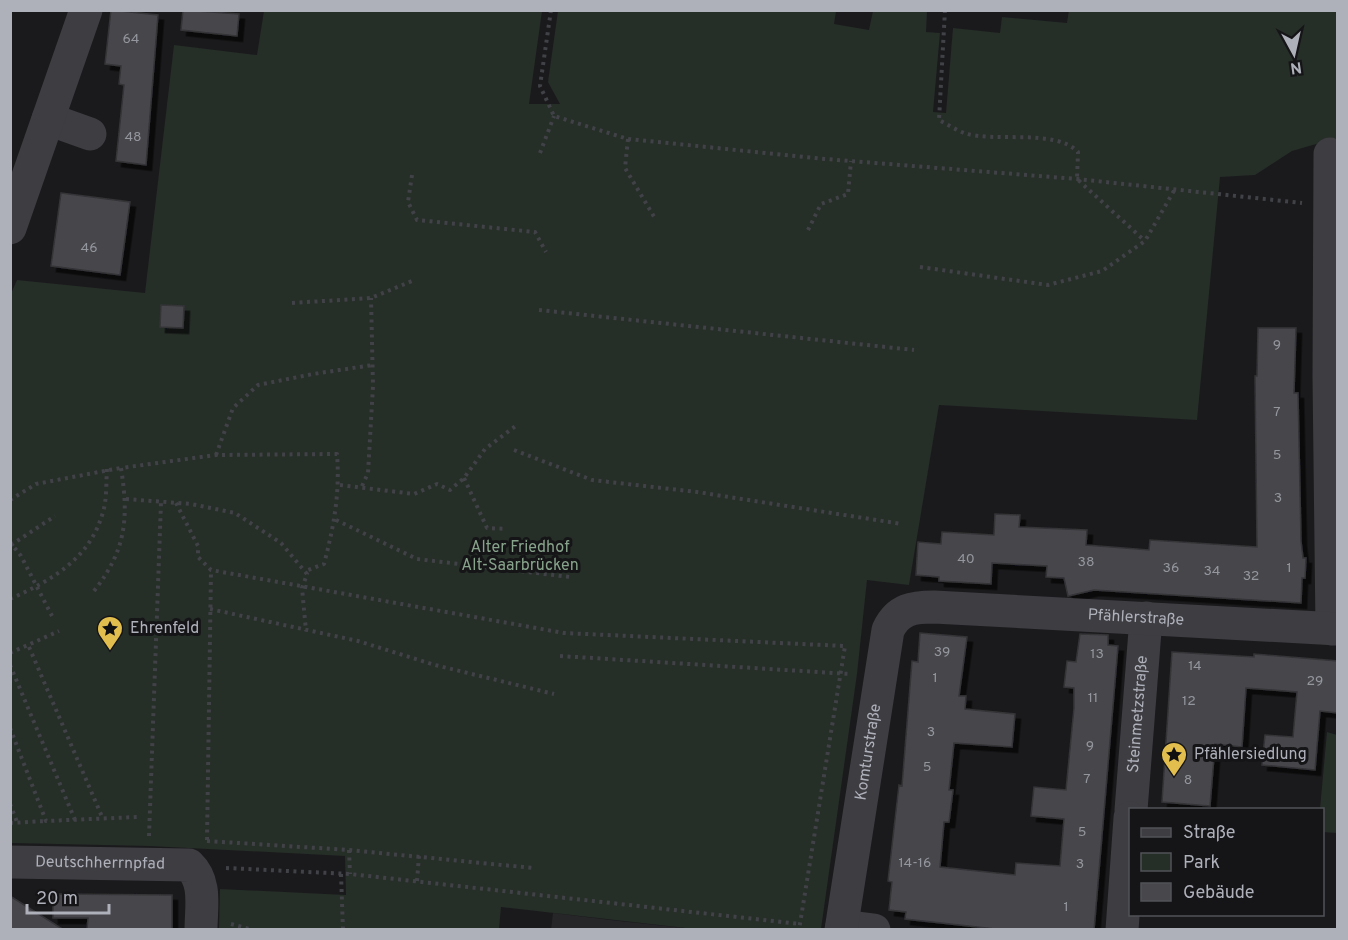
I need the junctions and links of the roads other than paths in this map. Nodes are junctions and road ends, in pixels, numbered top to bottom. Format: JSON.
{"nodes":[{"id":1,"x":87,"y":10,"type":"edge"},
{"id":2,"x":48,"y":119,"type":"junction"},
{"id":3,"x":90,"y":134,"type":"dead end"},
{"id":4,"x":1330,"y":154,"type":"dead end"},
{"id":5,"x":10,"y":228,"type":"edge"},
{"id":6,"x":934,"y":607,"type":"joint"},
{"id":7,"x":1146,"y":618,"type":"junction"},
{"id":8,"x":1335,"y":629,"type":"edge"},
{"id":9,"x":1131,"y":808,"type":"edge"},
{"id":10,"x":1129,"y":843,"type":"edge"},
{"id":11,"x":10,"y":862,"type":"edge"},
{"id":12,"x":852,"y":928,"type":"edge"},
{"id":13,"x":201,"y":930,"type":"edge"},
{"id":14,"x":1122,"y":930,"type":"edge"}],
"edges":[{"from":1,"to":2,"type":"street"},
{"from":2,"to":3,"type":"street"},
{"from":2,"to":5,"type":"street"},
{"from":4,"to":8,"type":"street"},
{"from":6,"to":7,"type":"street","name":"Pfählerstraße"},
{"from":6,"to":12,"type":"street","name":"Komturstraße"},
{"from":7,"to":8,"type":"street","name":"Pfählerstraße"},
{"from":7,"to":9,"type":"street","name":"Steinmetzstraße"},
{"from":10,"to":14,"type":"street"},
{"from":11,"to":13,"type":"street","name":"Deutschherrnpfad"}]}
